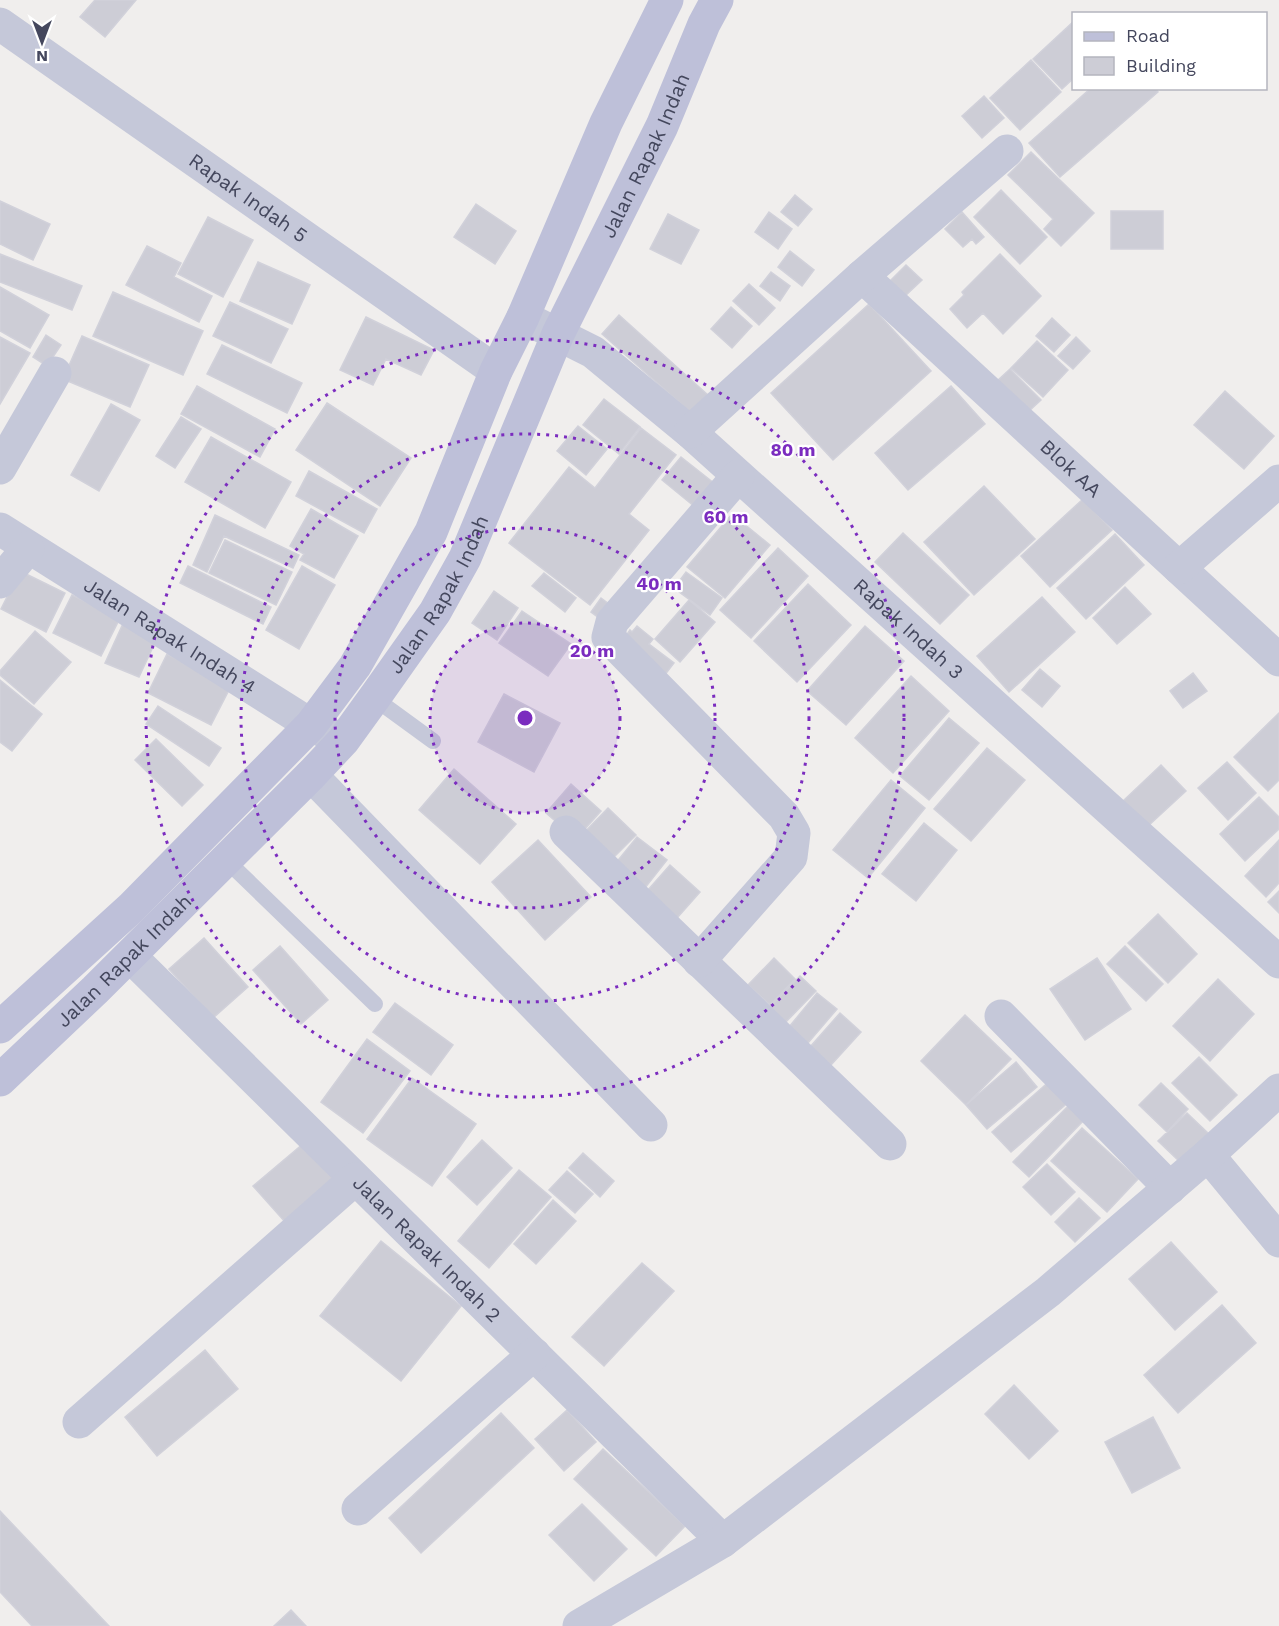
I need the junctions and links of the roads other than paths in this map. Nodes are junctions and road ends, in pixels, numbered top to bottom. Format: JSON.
{"nodes":[{"id":1,"x":667,"y":0,"type":"edge"},
{"id":2,"x":717,"y":0,"type":"edge"},
{"id":3,"x":0,"y":24,"type":"edge"},
{"id":4,"x":1006,"y":151,"type":"dead end"},
{"id":5,"x":862,"y":276,"type":"junction"},
{"id":6,"x":523,"y":317,"type":"junction"},
{"id":7,"x":558,"y":334,"type":"junction"},
{"id":8,"x":496,"y":371,"type":"junction"},
{"id":9,"x":56,"y":373,"type":"dead end"},
{"id":10,"x":690,"y":432,"type":"junction"},
{"id":11,"x":0,"y":468,"type":"edge"},
{"id":12,"x":738,"y":476,"type":"junction"},
{"id":13,"x":1279,"y":481,"type":"edge"},
{"id":14,"x":0,"y":529,"type":"edge"},
{"id":15,"x":28,"y":548,"type":"junction"},
{"id":16,"x":1179,"y":568,"type":"junction"},
{"id":17,"x":0,"y":582,"type":"edge"},
{"id":18,"x":1279,"y":660,"type":"edge"},
{"id":19,"x":374,"y":698,"type":"junction"},
{"id":20,"x":311,"y":725,"type":"junction"},
{"id":21,"x":343,"y":741,"type":"junction"},
{"id":22,"x":433,"y":741,"type":"dead end"},
{"id":23,"x":311,"y":775,"type":"junction"},
{"id":24,"x":566,"y":832,"type":"dead end"},
{"id":25,"x":226,"y":860,"type":"junction"},
{"id":26,"x":130,"y":956,"type":"junction"},
{"id":27,"x":699,"y":961,"type":"junction"},
{"id":28,"x":1279,"y":962,"type":"edge"},
{"id":29,"x":375,"y":1004,"type":"dead end"},
{"id":30,"x":1001,"y":1016,"type":"dead end"},
{"id":31,"x":0,"y":1028,"type":"edge"},
{"id":32,"x":0,"y":1080,"type":"edge"},
{"id":33,"x":1279,"y":1090,"type":"edge"},
{"id":34,"x":651,"y":1125,"type":"dead end"},
{"id":35,"x":890,"y":1144,"type":"dead end"},
{"id":36,"x":1208,"y":1155,"type":"junction"},
{"id":37,"x":355,"y":1179,"type":"junction"},
{"id":38,"x":1170,"y":1188,"type":"junction"},
{"id":39,"x":1279,"y":1240,"type":"edge"},
{"id":40,"x":534,"y":1354,"type":"junction"},
{"id":41,"x":79,"y":1422,"type":"dead end"},
{"id":42,"x":358,"y":1509,"type":"dead end"},
{"id":43,"x":723,"y":1541,"type":"junction"},
{"id":44,"x":579,"y":1626,"type":"edge"}],
"edges":[{"from":1,"to":6,"type":"main road","name":"Jalan Rapak Indah"},
{"from":2,"to":7,"type":"main road","name":"Jalan Rapak Indah"},
{"from":3,"to":8,"type":"street","name":"Rapak Indah 5"},
{"from":4,"to":5,"type":"street"},
{"from":5,"to":10,"type":"street"},
{"from":5,"to":16,"type":"street","name":"Blok AA"},
{"from":6,"to":7,"type":"street","name":"Rapak Indah 3"},
{"from":6,"to":8,"type":"main road","name":"Jalan Rapak Indah"},
{"from":7,"to":10,"type":"street","name":"Rapak Indah 3"},
{"from":7,"to":19,"type":"main road","name":"Jalan Rapak Indah"},
{"from":8,"to":20,"type":"main road","name":"Jalan Rapak Indah"},
{"from":9,"to":11,"type":"street"},
{"from":10,"to":12,"type":"street","name":"Rapak Indah 3"},
{"from":12,"to":27,"type":"street"},
{"from":12,"to":28,"type":"street","name":"Rapak Indah 3"},
{"from":13,"to":16,"type":"street"},
{"from":14,"to":15,"type":"street","name":"Jalan Rapak Indah 4"},
{"from":15,"to":17,"type":"street"},
{"from":15,"to":20,"type":"street","name":"Jalan Rapak Indah 4"},
{"from":16,"to":18,"type":"street","name":"Blok AA"},
{"from":19,"to":21,"type":"main road","name":"Jalan Rapak Indah"},
{"from":19,"to":22,"type":"lane"},
{"from":20,"to":21,"type":"street","name":"Jalan Rapak Indah 4"},
{"from":20,"to":31,"type":"main road","name":"Jalan Rapak Indah"},
{"from":21,"to":23,"type":"main road","name":"Jalan Rapak Indah"},
{"from":23,"to":25,"type":"main road","name":"Jalan Rapak Indah"},
{"from":23,"to":34,"type":"street"},
{"from":24,"to":27,"type":"street"},
{"from":25,"to":26,"type":"main road","name":"Jalan Rapak Indah"},
{"from":25,"to":29,"type":"lane"},
{"from":26,"to":32,"type":"main road","name":"Jalan Rapak Indah"},
{"from":26,"to":37,"type":"street","name":"Jalan Rapak Indah 2"},
{"from":27,"to":35,"type":"street"},
{"from":30,"to":38,"type":"street"},
{"from":33,"to":36,"type":"street"},
{"from":36,"to":38,"type":"street"},
{"from":36,"to":39,"type":"street"},
{"from":37,"to":40,"type":"street","name":"Jalan Rapak Indah 2"},
{"from":37,"to":41,"type":"street"},
{"from":38,"to":43,"type":"street"},
{"from":40,"to":42,"type":"street"},
{"from":40,"to":43,"type":"street","name":"Jalan Rapak Indah 2"},
{"from":43,"to":44,"type":"street"}]}
